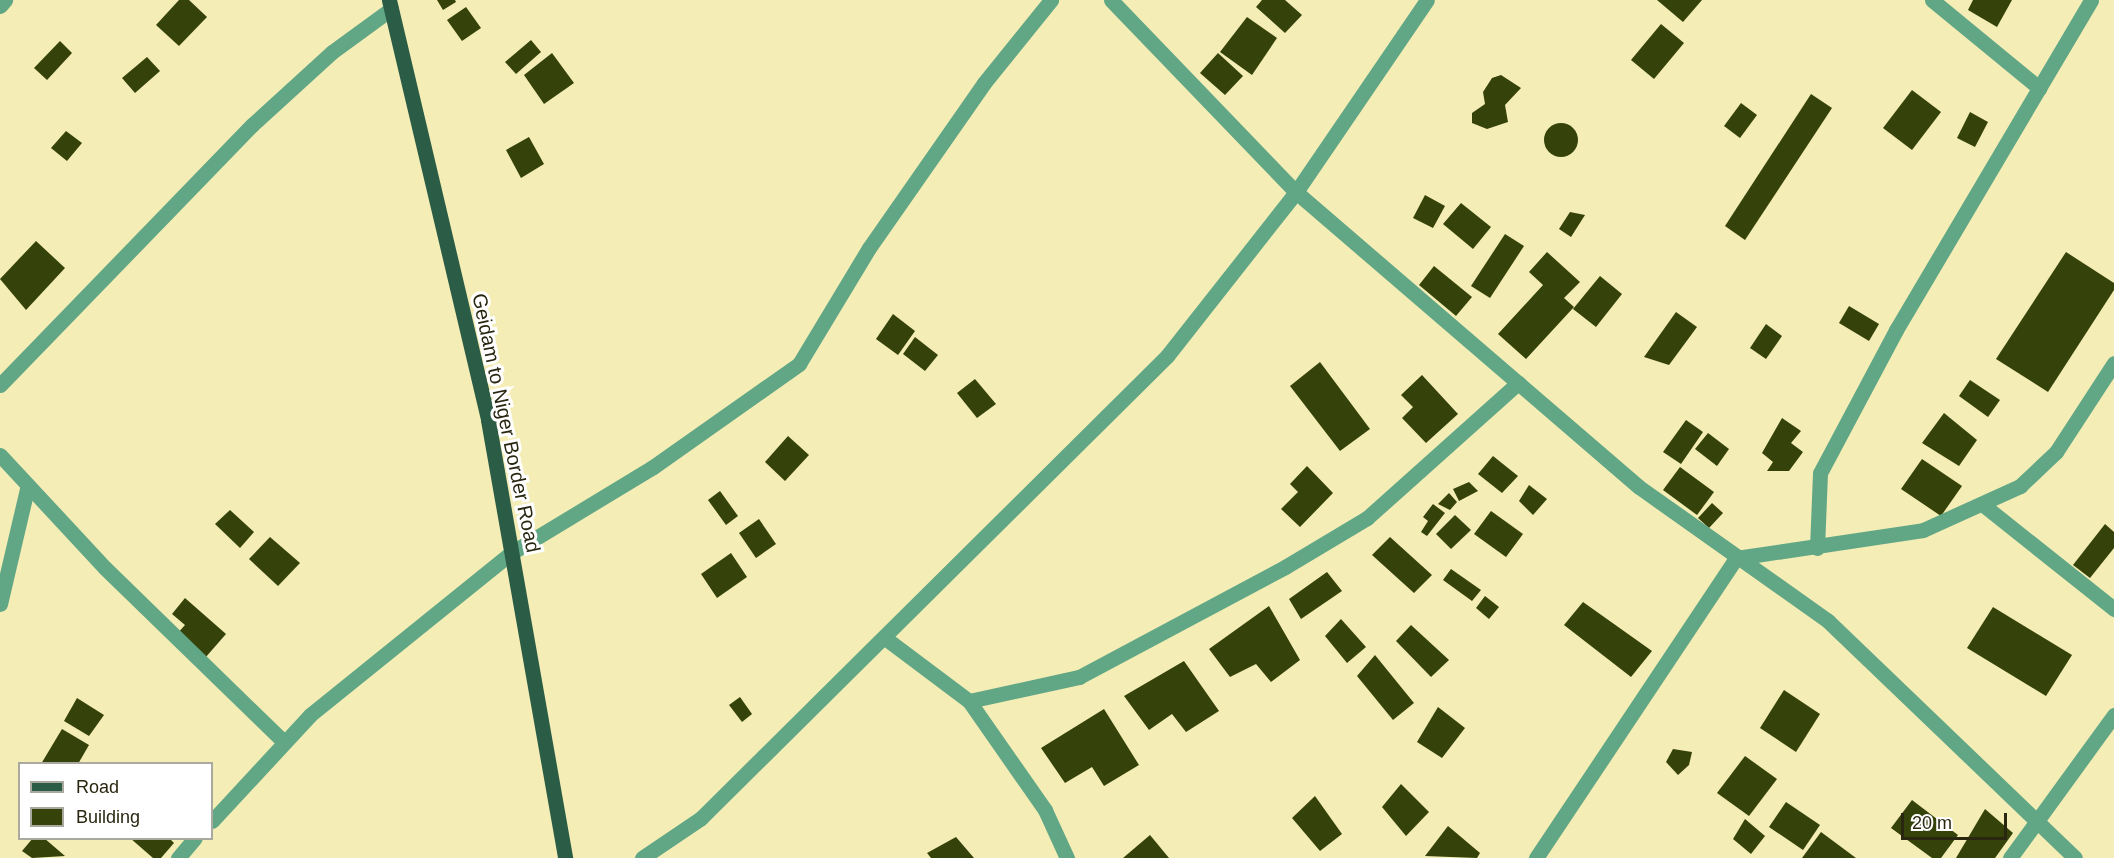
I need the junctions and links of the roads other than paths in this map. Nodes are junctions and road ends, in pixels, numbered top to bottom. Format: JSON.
{"nodes":[{"id":1,"x":5,"y":0,"type":"edge"},
{"id":2,"x":1051,"y":0,"type":"edge"},
{"id":3,"x":1112,"y":0,"type":"edge"},
{"id":4,"x":1427,"y":0,"type":"edge"},
{"id":5,"x":1932,"y":0,"type":"edge"},
{"id":6,"x":2091,"y":0,"type":"edge"},
{"id":7,"x":390,"y":4,"type":"edge"},
{"id":8,"x":0,"y":6,"type":"edge"},
{"id":9,"x":2039,"y":88,"type":"junction"},
{"id":10,"x":1296,"y":192,"type":"junction"},
{"id":11,"x":2114,"y":363,"type":"edge"},
{"id":12,"x":1518,"y":383,"type":"junction"},
{"id":13,"x":0,"y":385,"type":"edge"},
{"id":14,"x":0,"y":455,"type":"edge"},
{"id":15,"x":28,"y":484,"type":"junction"},
{"id":16,"x":1982,"y":504,"type":"junction"},
{"id":17,"x":1817,"y":548,"type":"junction"},
{"id":18,"x":511,"y":553,"type":"junction"},
{"id":19,"x":1736,"y":558,"type":"junction"},
{"id":20,"x":0,"y":604,"type":"edge"},
{"id":21,"x":2114,"y":609,"type":"edge"},
{"id":22,"x":885,"y":638,"type":"junction"},
{"id":23,"x":969,"y":701,"type":"junction"},
{"id":24,"x":2114,"y":715,"type":"edge"},
{"id":25,"x":283,"y":741,"type":"junction"},
{"id":26,"x":213,"y":820,"type":"edge"},
{"id":27,"x":2038,"y":820,"type":"junction"},
{"id":28,"x":193,"y":840,"type":"edge"},
{"id":29,"x":178,"y":858,"type":"edge"},
{"id":30,"x":565,"y":858,"type":"edge"},
{"id":31,"x":642,"y":858,"type":"edge"},
{"id":32,"x":1067,"y":858,"type":"edge"},
{"id":33,"x":1536,"y":858,"type":"edge"},
{"id":34,"x":2010,"y":858,"type":"edge"},
{"id":35,"x":2076,"y":858,"type":"edge"}],
"edges":[{"from":1,"to":8,"type":"street"},
{"from":2,"to":18,"type":"street"},
{"from":3,"to":10,"type":"street"},
{"from":4,"to":10,"type":"street"},
{"from":5,"to":9,"type":"street"},
{"from":6,"to":9,"type":"street"},
{"from":7,"to":13,"type":"street"},
{"from":7,"to":18,"type":"main road","name":"Geidam to Niger Border Road"},
{"from":9,"to":17,"type":"street"},
{"from":10,"to":12,"type":"street"},
{"from":10,"to":22,"type":"street"},
{"from":11,"to":16,"type":"street"},
{"from":12,"to":19,"type":"street"},
{"from":12,"to":23,"type":"street"},
{"from":14,"to":15,"type":"street"},
{"from":15,"to":20,"type":"street"},
{"from":15,"to":25,"type":"street"},
{"from":16,"to":17,"type":"street"},
{"from":16,"to":21,"type":"street"},
{"from":17,"to":19,"type":"street"},
{"from":18,"to":25,"type":"street"},
{"from":18,"to":30,"type":"main road","name":"Geidam to Niger Border Road"},
{"from":19,"to":27,"type":"street"},
{"from":19,"to":33,"type":"street"},
{"from":22,"to":23,"type":"street"},
{"from":22,"to":31,"type":"street"},
{"from":23,"to":32,"type":"street"},
{"from":24,"to":27,"type":"street"},
{"from":25,"to":26,"type":"street"},
{"from":27,"to":34,"type":"street"},
{"from":27,"to":35,"type":"street"},
{"from":28,"to":29,"type":"street"}]}
